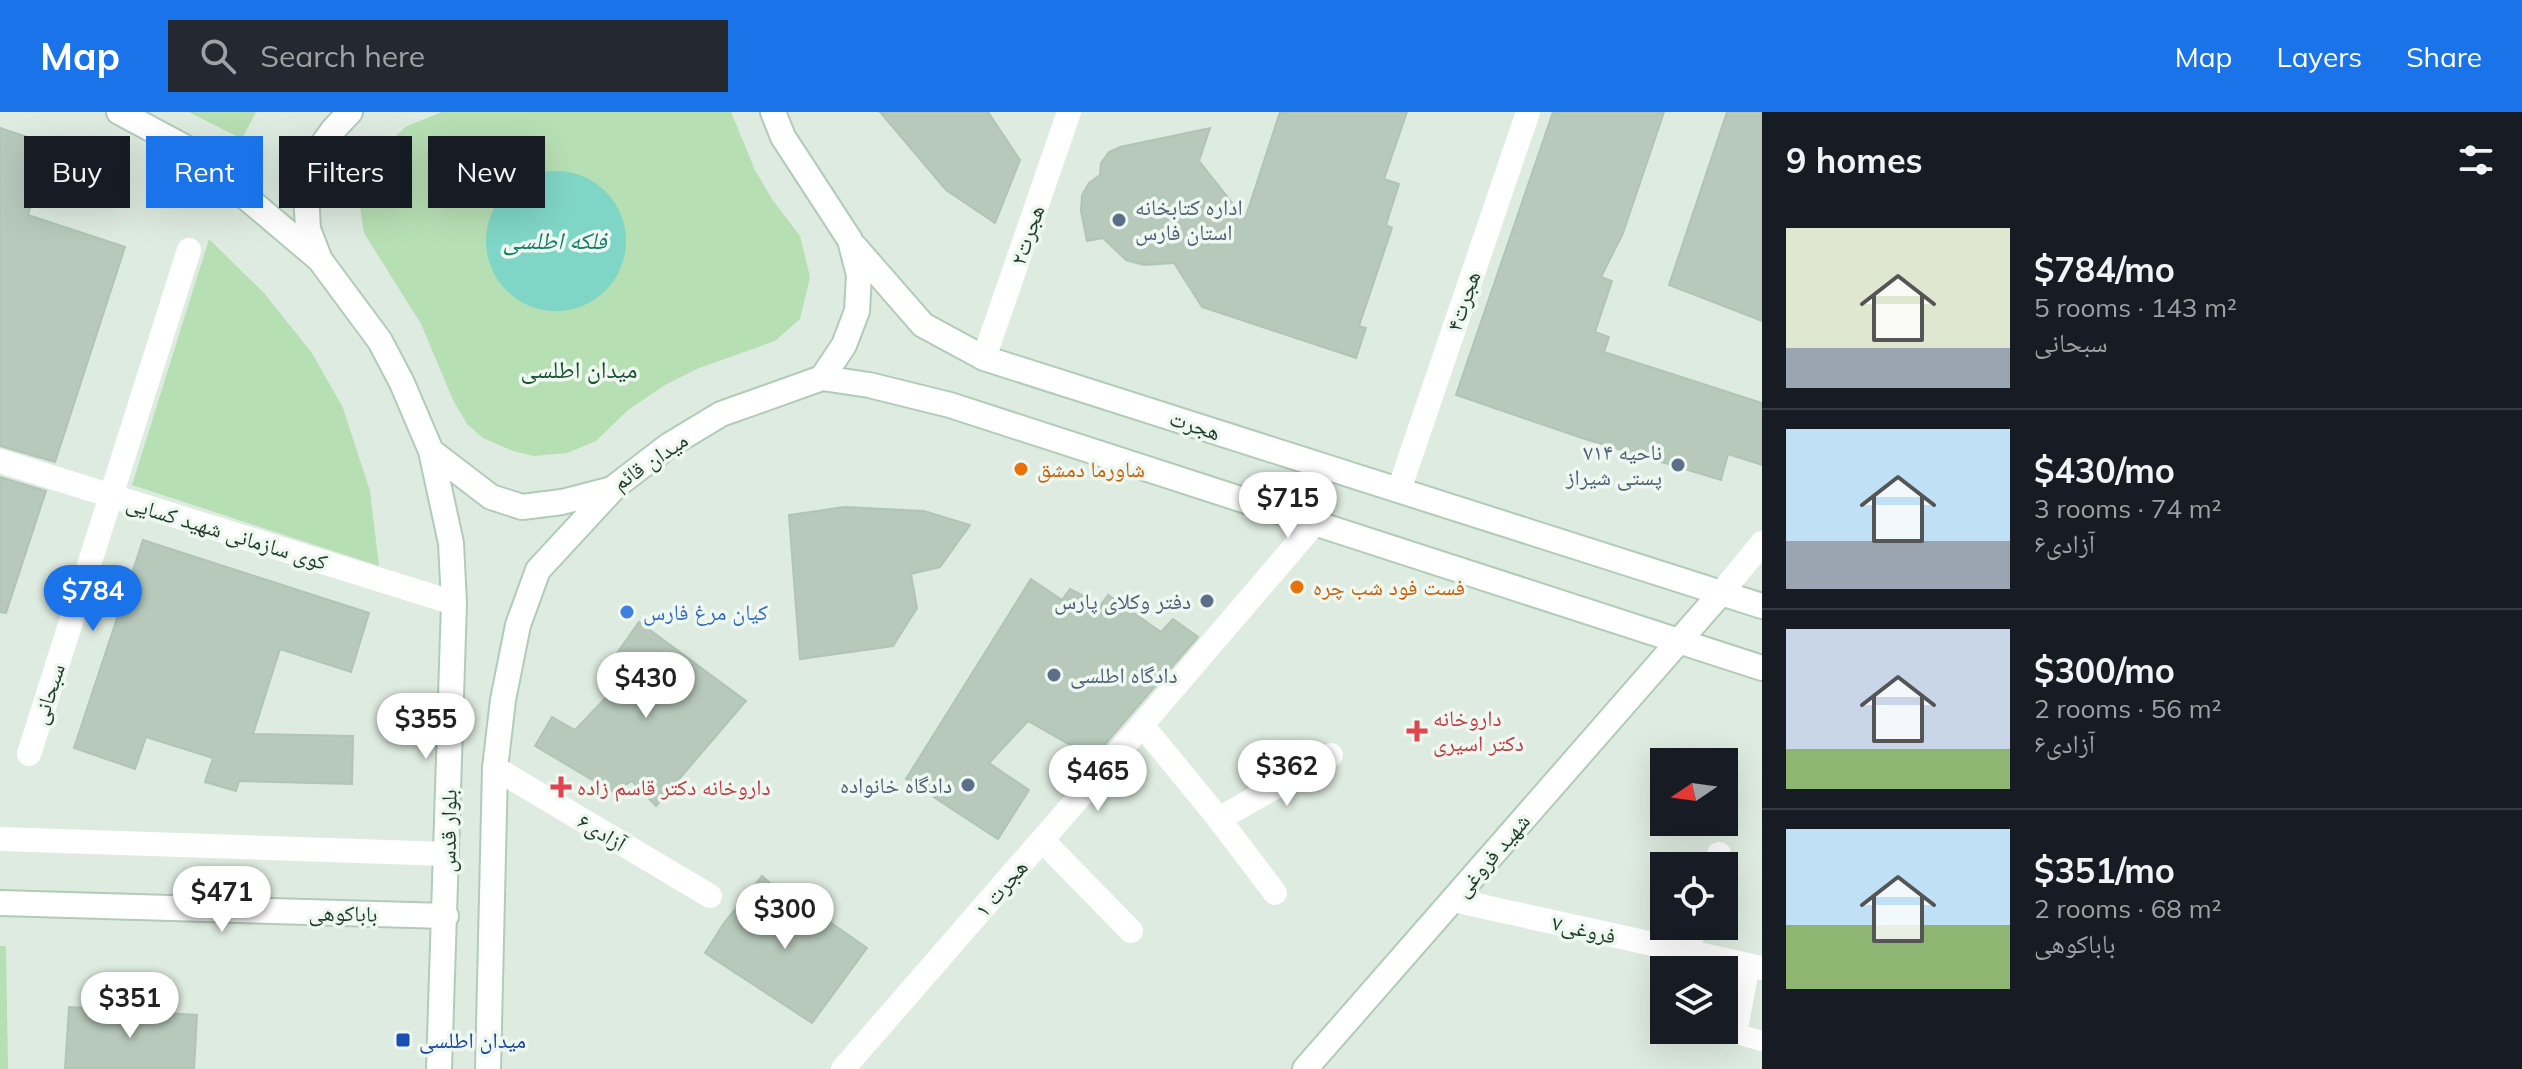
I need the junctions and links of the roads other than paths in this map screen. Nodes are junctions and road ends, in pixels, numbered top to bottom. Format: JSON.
{"nodes":[{"id":1,"x":119,"y":112,"type":"edge"},
{"id":2,"x":350,"y":112,"type":"edge"},
{"id":3,"x":773,"y":112,"type":"edge"},
{"id":4,"x":1069,"y":112,"type":"edge"},
{"id":5,"x":1528,"y":112,"type":"edge"},
{"id":6,"x":850,"y":240,"type":"junction"},
{"id":7,"x":189,"y":250,"type":"dead end"},
{"id":8,"x":320,"y":260,"type":"junction"},
{"id":9,"x":984,"y":358,"type":"junction"},
{"id":10,"x":822,"y":378,"type":"junction"},
{"id":11,"x":431,"y":451,"type":"junction"},
{"id":12,"x":0,"y":461,"type":"edge"},
{"id":13,"x":612,"y":489,"type":"junction"},
{"id":14,"x":1399,"y":490,"type":"junction"},
{"id":15,"x":112,"y":496,"type":"junction"},
{"id":16,"x":1314,"y":524,"type":"junction"},
{"id":17,"x":1762,"y":543,"type":"edge"},
{"id":18,"x":1721,"y":593,"type":"junction"},
{"id":19,"x":454,"y":603,"type":"junction"},
{"id":20,"x":1762,"y":606,"type":"edge"},
{"id":21,"x":1680,"y":642,"type":"junction"},
{"id":22,"x":1762,"y":668,"type":"edge"},
{"id":23,"x":1142,"y":725,"type":"junction"},
{"id":24,"x":29,"y":754,"type":"dead end"},
{"id":25,"x":1331,"y":755,"type":"dead end"},
{"id":26,"x":495,"y":768,"type":"junction"},
{"id":27,"x":1219,"y":819,"type":"junction"},
{"id":28,"x":0,"y":839,"type":"edge"},
{"id":29,"x":1042,"y":840,"type":"junction"},
{"id":30,"x":447,"y":854,"type":"junction"},
{"id":31,"x":1275,"y":893,"type":"dead end"},
{"id":32,"x":710,"y":896,"type":"dead end"},
{"id":33,"x":1453,"y":900,"type":"junction"},
{"id":34,"x":0,"y":903,"type":"edge"},
{"id":35,"x":446,"y":916,"type":"junction"},
{"id":36,"x":1131,"y":931,"type":"dead end"},
{"id":37,"x":1691,"y":940,"type":"edge"},
{"id":38,"x":1687,"y":952,"type":"junction"},
{"id":39,"x":1756,"y":966,"type":"edge"},
{"id":40,"x":1762,"y":1041,"type":"edge"},
{"id":41,"x":439,"y":1069,"type":"edge"},
{"id":42,"x":488,"y":1069,"type":"edge"},
{"id":43,"x":843,"y":1069,"type":"edge"},
{"id":44,"x":1305,"y":1069,"type":"edge"}],
"edges":[{"from":1,"to":8,"type":"street"},
{"from":2,"to":8,"type":"street","name":"میدان قائم"},
{"from":3,"to":6,"type":"street"},
{"from":4,"to":9,"type":"street","name":"هجرت۲"},
{"from":5,"to":14,"type":"street","name":"هجرت۴"},
{"from":6,"to":9,"type":"street","name":"هجرت"},
{"from":6,"to":10,"type":"street"},
{"from":7,"to":15,"type":"street","name":"سبحانی"},
{"from":8,"to":11,"type":"street","name":"میدان قائم"},
{"from":9,"to":14,"type":"street","name":"هجرت"},
{"from":10,"to":13,"type":"street","name":"میدان قائم"},
{"from":10,"to":16,"type":"street"},
{"from":11,"to":13,"type":"street","name":"میدان قائم"},
{"from":11,"to":19,"type":"street","name":"بلوار قدس"},
{"from":12,"to":15,"type":"street","name":"کوی سازمانی شهید کسایی"},
{"from":13,"to":26,"type":"street","name":"بلوار قدس"},
{"from":14,"to":18,"type":"street","name":"هجرت"},
{"from":15,"to":19,"type":"street","name":"کوی سازمانی شهید کسایی"},
{"from":15,"to":24,"type":"street","name":"سبحانی"},
{"from":16,"to":21,"type":"street"},
{"from":16,"to":23,"type":"street","name":"هجرت ۱"},
{"from":17,"to":18,"type":"street","name":"شهید فروغی"},
{"from":18,"to":20,"type":"street","name":"هجرت"},
{"from":18,"to":21,"type":"street","name":"شهید فروغی"},
{"from":19,"to":30,"type":"street","name":"بلوار قدس"},
{"from":21,"to":22,"type":"street"},
{"from":21,"to":33,"type":"street","name":"شهید فروغی"},
{"from":23,"to":27,"type":"street"},
{"from":23,"to":29,"type":"street","name":"هجرت ۱"},
{"from":25,"to":27,"type":"street"},
{"from":26,"to":32,"type":"street","name":"آزادی۶"},
{"from":26,"to":42,"type":"street","name":"بلوار قدس"},
{"from":27,"to":31,"type":"street"},
{"from":28,"to":30,"type":"street"},
{"from":29,"to":36,"type":"street"},
{"from":29,"to":43,"type":"street","name":"هجرت ۱"},
{"from":30,"to":35,"type":"street","name":"بلوار قدس"},
{"from":33,"to":38,"type":"street","name":"فروغی۷"},
{"from":33,"to":44,"type":"street","name":"شهید فروغی"},
{"from":34,"to":35,"type":"street","name":"باباکوهی"},
{"from":35,"to":41,"type":"street","name":"بلوار قدس"},
{"from":37,"to":38,"type":"street"},
{"from":38,"to":39,"type":"street","name":"فروغی۷"},
{"from":39,"to":40,"type":"lane"}]}
